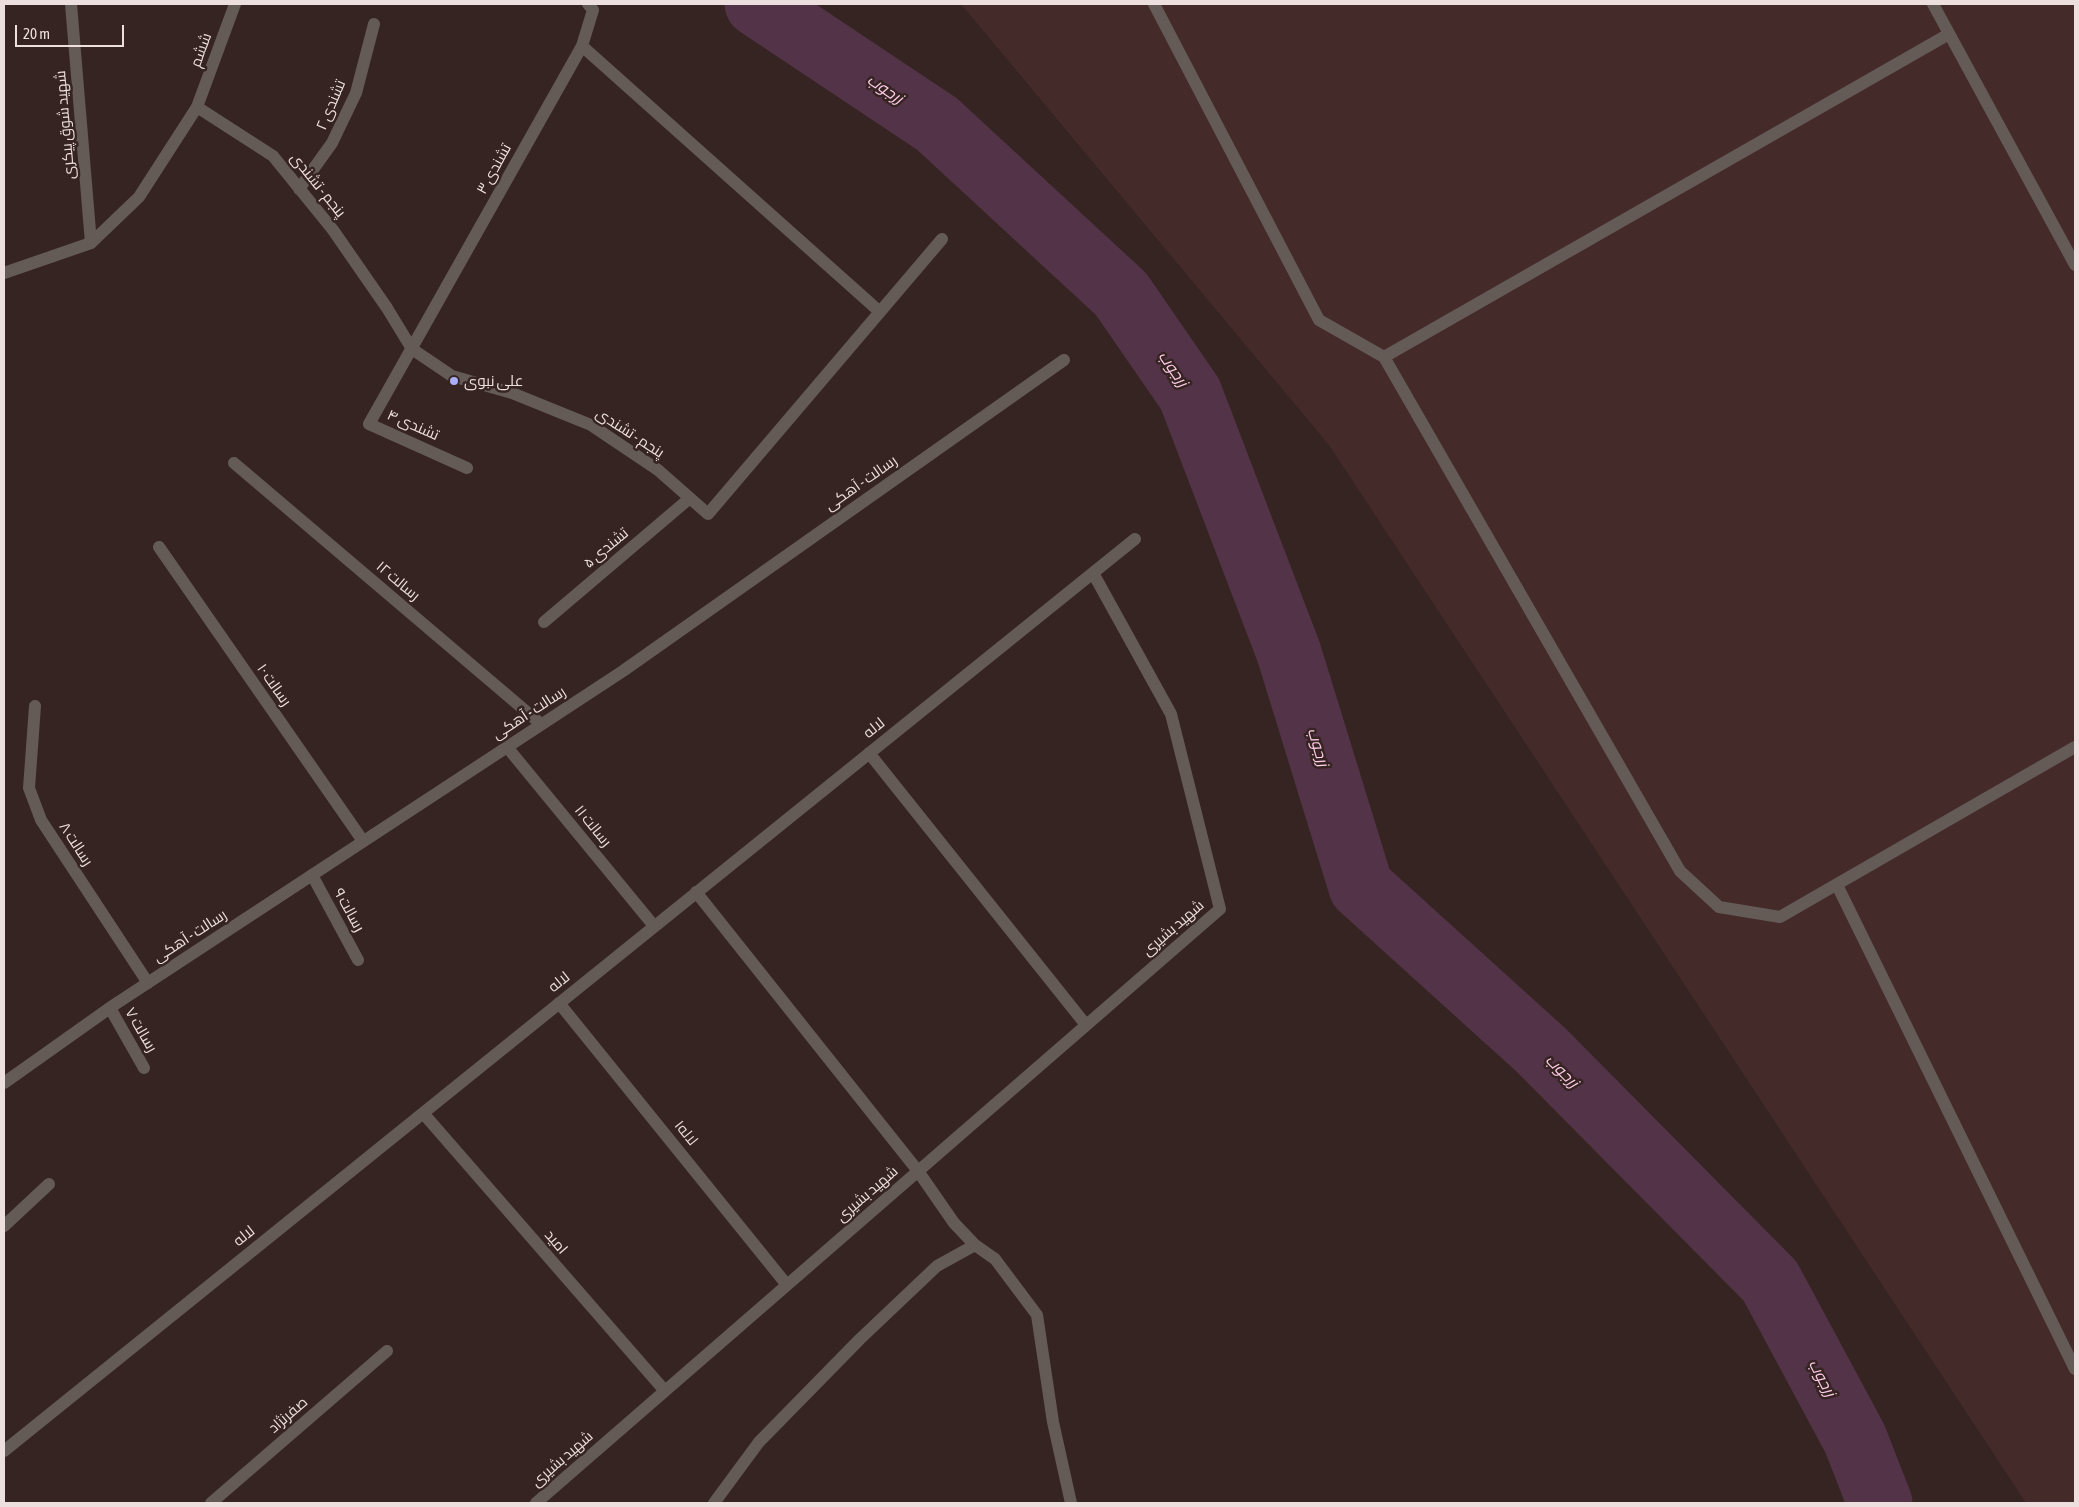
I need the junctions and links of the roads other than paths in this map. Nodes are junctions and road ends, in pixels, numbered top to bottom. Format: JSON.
{"nodes":[{"id":1,"x":71,"y":4,"type":"edge"},
{"id":2,"x":235,"y":4,"type":"edge"},
{"id":3,"x":588,"y":4,"type":"edge"},
{"id":4,"x":1154,"y":4,"type":"edge"},
{"id":5,"x":1933,"y":4,"type":"edge"},
{"id":6,"x":374,"y":24,"type":"dead end"},
{"id":7,"x":1949,"y":34,"type":"junction"},
{"id":8,"x":582,"y":46,"type":"junction"},
{"id":9,"x":197,"y":108,"type":"junction"},
{"id":10,"x":300,"y":188,"type":"junction"},
{"id":11,"x":942,"y":239,"type":"dead end"},
{"id":12,"x":91,"y":243,"type":"junction"},
{"id":13,"x":2075,"y":265,"type":"edge"},
{"id":14,"x":4,"y":273,"type":"edge"},
{"id":15,"x":880,"y":312,"type":"junction"},
{"id":16,"x":412,"y":349,"type":"junction"},
{"id":17,"x":1384,"y":357,"type":"junction"},
{"id":18,"x":1064,"y":360,"type":"dead end"},
{"id":19,"x":234,"y":462,"type":"dead end"},
{"id":20,"x":467,"y":468,"type":"dead end"},
{"id":21,"x":690,"y":498,"type":"junction"},
{"id":22,"x":1135,"y":539,"type":"dead end"},
{"id":23,"x":159,"y":547,"type":"dead end"},
{"id":24,"x":1093,"y":573,"type":"junction"},
{"id":25,"x":544,"y":622,"type":"dead end"},
{"id":26,"x":35,"y":706,"type":"dead end"},
{"id":27,"x":541,"y":724,"type":"junction"},
{"id":28,"x":507,"y":747,"type":"junction"},
{"id":29,"x":2075,"y":747,"type":"edge"},
{"id":30,"x":869,"y":753,"type":"junction"},
{"id":31,"x":364,"y":841,"type":"junction"},
{"id":32,"x":312,"y":875,"type":"junction"},
{"id":33,"x":1837,"y":885,"type":"junction"},
{"id":34,"x":696,"y":892,"type":"junction"},
{"id":35,"x":654,"y":926,"type":"junction"},
{"id":36,"x":358,"y":960,"type":"dead end"},
{"id":37,"x":148,"y":983,"type":"junction"},
{"id":38,"x":559,"y":1002,"type":"junction"},
{"id":39,"x":110,"y":1008,"type":"junction"},
{"id":40,"x":1086,"y":1025,"type":"junction"},
{"id":41,"x":144,"y":1068,"type":"dead end"},
{"id":42,"x":4,"y":1083,"type":"edge"},
{"id":43,"x":422,"y":1113,"type":"junction"},
{"id":44,"x":918,"y":1171,"type":"junction"},
{"id":45,"x":50,"y":1184,"type":"dead end"},
{"id":46,"x":4,"y":1226,"type":"edge"},
{"id":47,"x":975,"y":1245,"type":"junction"},
{"id":48,"x":788,"y":1284,"type":"junction"},
{"id":49,"x":387,"y":1350,"type":"dead end"},
{"id":50,"x":2075,"y":1369,"type":"edge"},
{"id":51,"x":665,"y":1391,"type":"junction"},
{"id":52,"x":4,"y":1451,"type":"edge"},
{"id":53,"x":211,"y":1503,"type":"edge"},
{"id":54,"x":536,"y":1503,"type":"edge"},
{"id":55,"x":714,"y":1503,"type":"edge"},
{"id":56,"x":1071,"y":1503,"type":"edge"}],
"edges":[{"from":1,"to":12,"type":"street","name":"شهید شوق پیکری"},
{"from":2,"to":9,"type":"street","name":"ششم"},
{"from":3,"to":8,"type":"street","name":"تشندی ۳"},
{"from":4,"to":17,"type":"street"},
{"from":5,"to":7,"type":"street"},
{"from":6,"to":10,"type":"street","name":"تشندی ۲"},
{"from":7,"to":13,"type":"street"},
{"from":7,"to":17,"type":"street"},
{"from":8,"to":15,"type":"street"},
{"from":8,"to":16,"type":"street","name":"تشندی ۳"},
{"from":9,"to":10,"type":"street","name":"پنجم - تشندی"},
{"from":9,"to":12,"type":"street","name":"ششم"},
{"from":10,"to":16,"type":"street","name":"پنجم - تشندی"},
{"from":11,"to":15,"type":"street","name":"پنجم - تشندی"},
{"from":12,"to":14,"type":"street"},
{"from":15,"to":21,"type":"street","name":"پنجم - تشندی"},
{"from":16,"to":20,"type":"street","name":"تشندی ۴"},
{"from":16,"to":21,"type":"street","name":"پنجم - تشندی"},
{"from":17,"to":33,"type":"street"},
{"from":18,"to":27,"type":"street","name":"رسالت - آهکی"},
{"from":19,"to":27,"type":"street","name":"رسالت ۱۲"},
{"from":21,"to":25,"type":"street","name":"تشندی ۵"},
{"from":22,"to":24,"type":"street","name":"لاله"},
{"from":23,"to":31,"type":"street","name":"رسالت ۱۰"},
{"from":24,"to":30,"type":"street","name":"لاله"},
{"from":24,"to":40,"type":"street","name":"شهید بشیری"},
{"from":26,"to":37,"type":"street","name":"رسالت ۸"},
{"from":27,"to":28,"type":"street","name":"رسالت - آهکی"},
{"from":28,"to":31,"type":"street","name":"رسالت - آهکی"},
{"from":28,"to":35,"type":"street","name":"رسالت ۱۱"},
{"from":29,"to":33,"type":"street"},
{"from":30,"to":34,"type":"street","name":"لاله"},
{"from":30,"to":40,"type":"street"},
{"from":31,"to":32,"type":"street","name":"رسالت - آهکی"},
{"from":32,"to":36,"type":"street","name":"رسالت ۹"},
{"from":32,"to":37,"type":"street","name":"رسالت - آهکی"},
{"from":33,"to":50,"type":"street"},
{"from":34,"to":35,"type":"street","name":"لاله"},
{"from":34,"to":44,"type":"street"},
{"from":35,"to":38,"type":"street","name":"لاله"},
{"from":37,"to":39,"type":"street","name":"رسالت - آهکی"},
{"from":38,"to":43,"type":"street","name":"لاله"},
{"from":38,"to":48,"type":"street","name":"لاله۱"},
{"from":39,"to":41,"type":"street","name":"رسالت ۷"},
{"from":39,"to":42,"type":"street","name":"رسالت - آهکی"},
{"from":40,"to":44,"type":"street","name":"شهید بشیری"},
{"from":43,"to":51,"type":"street","name":"امید"},
{"from":43,"to":52,"type":"street","name":"لاله"},
{"from":44,"to":47,"type":"street"},
{"from":44,"to":48,"type":"street","name":"شهید بشیری"},
{"from":45,"to":46,"type":"street"},
{"from":47,"to":55,"type":"street"},
{"from":47,"to":56,"type":"street"},
{"from":48,"to":51,"type":"street","name":"شهید بشیری"},
{"from":49,"to":53,"type":"street","name":"صفرنژاد"},
{"from":51,"to":54,"type":"street","name":"شهید بشیری"}]}
